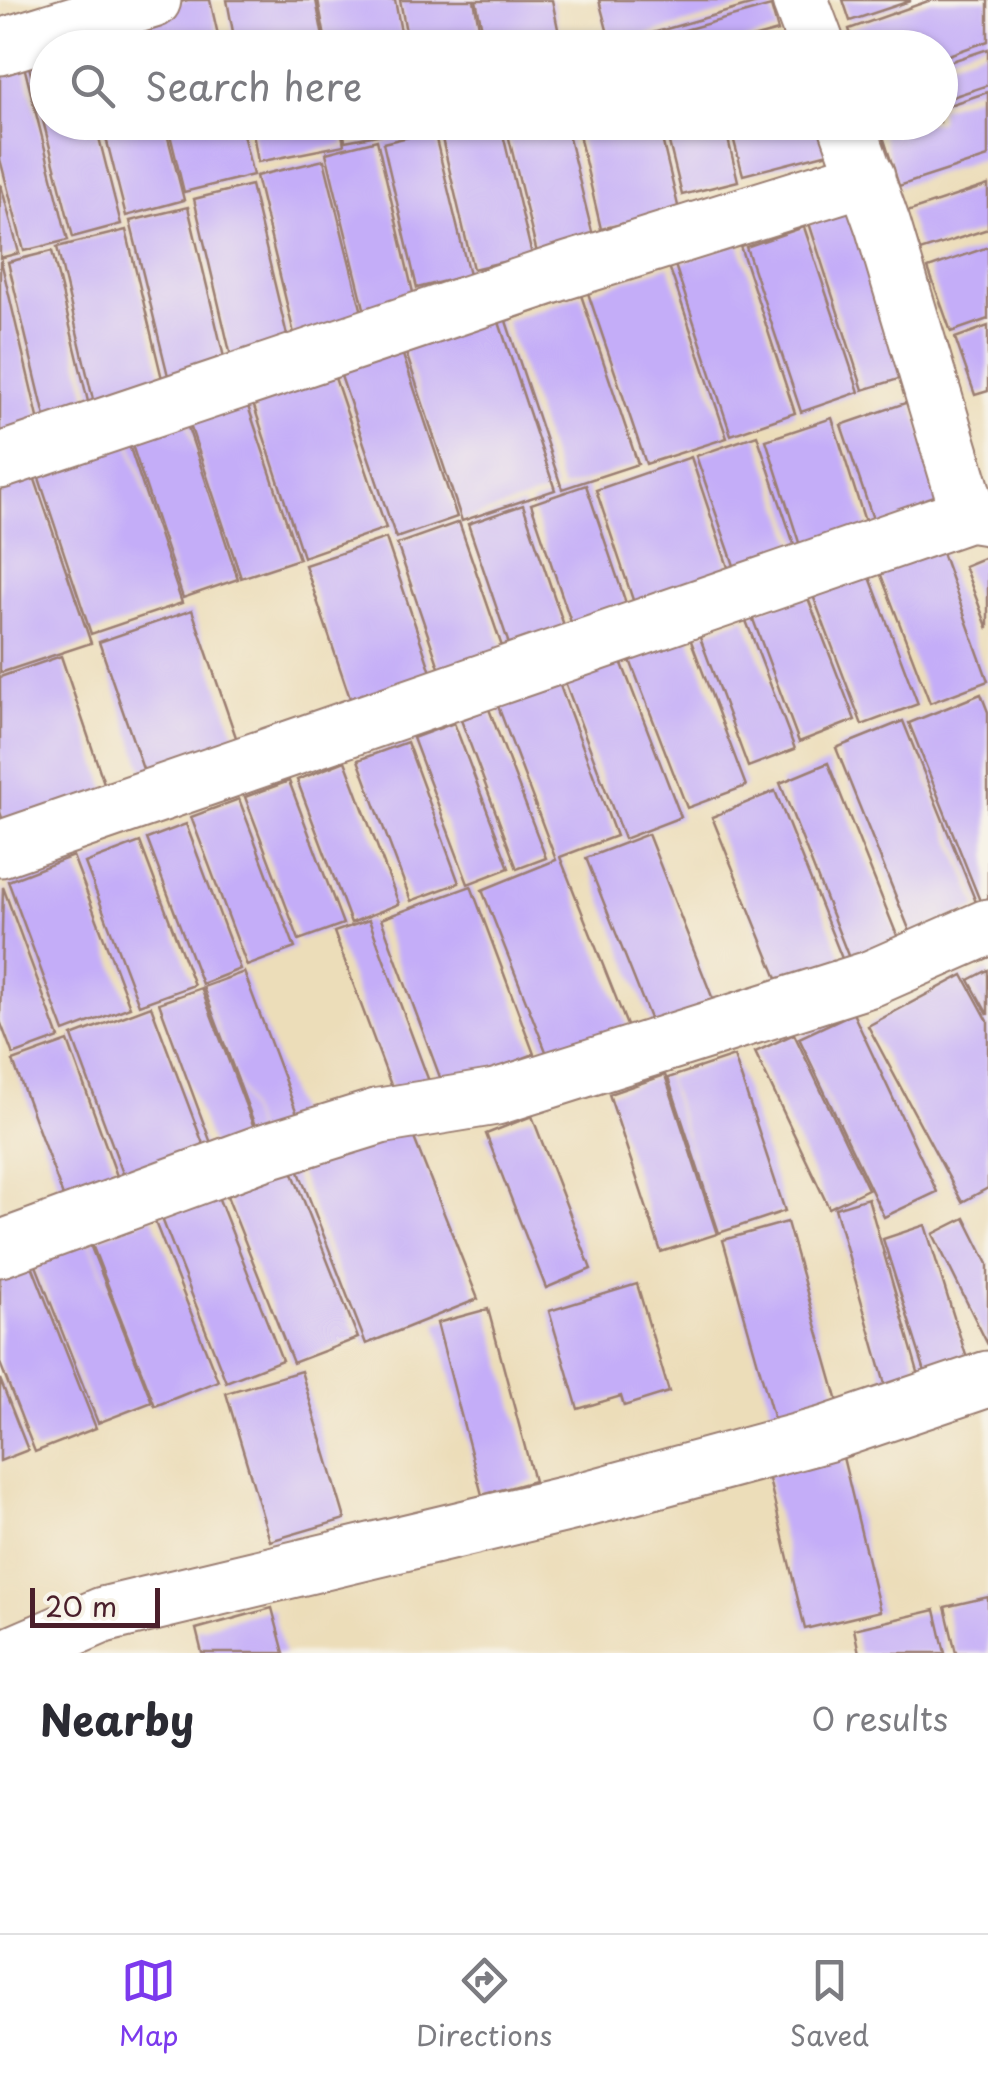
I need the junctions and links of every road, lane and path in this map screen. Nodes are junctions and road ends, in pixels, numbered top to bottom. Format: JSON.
{"nodes":[{"id":1,"x":153,"y":0,"type":"edge"},
{"id":2,"x":800,"y":0,"type":"edge"},
{"id":3,"x":57,"y":30,"type":"edge"},
{"id":4,"x":811,"y":30,"type":"edge"},
{"id":5,"x":30,"y":39,"type":"edge"},
{"id":6,"x":0,"y":48,"type":"edge"},
{"id":7,"x":853,"y":140,"type":"edge"},
{"id":8,"x":866,"y":177,"type":"junction"},
{"id":9,"x":0,"y":460,"type":"edge"},
{"id":10,"x":979,"y":515,"type":"edge"},
{"id":11,"x":0,"y":848,"type":"edge"},
{"id":12,"x":988,"y":927,"type":"edge"},
{"id":13,"x":0,"y":1249,"type":"edge"},
{"id":14,"x":988,"y":1379,"type":"edge"},
{"id":15,"x":15,"y":1653,"type":"edge"}],
"edges":[{"from":1,"to":3,"type":"street"},
{"from":2,"to":4,"type":"street"},
{"from":5,"to":6,"type":"street"},
{"from":7,"to":8,"type":"street"},
{"from":8,"to":9,"type":"street"},
{"from":8,"to":10,"type":"street"},
{"from":10,"to":11,"type":"street"},
{"from":12,"to":13,"type":"street"},
{"from":14,"to":15,"type":"street"}]}
